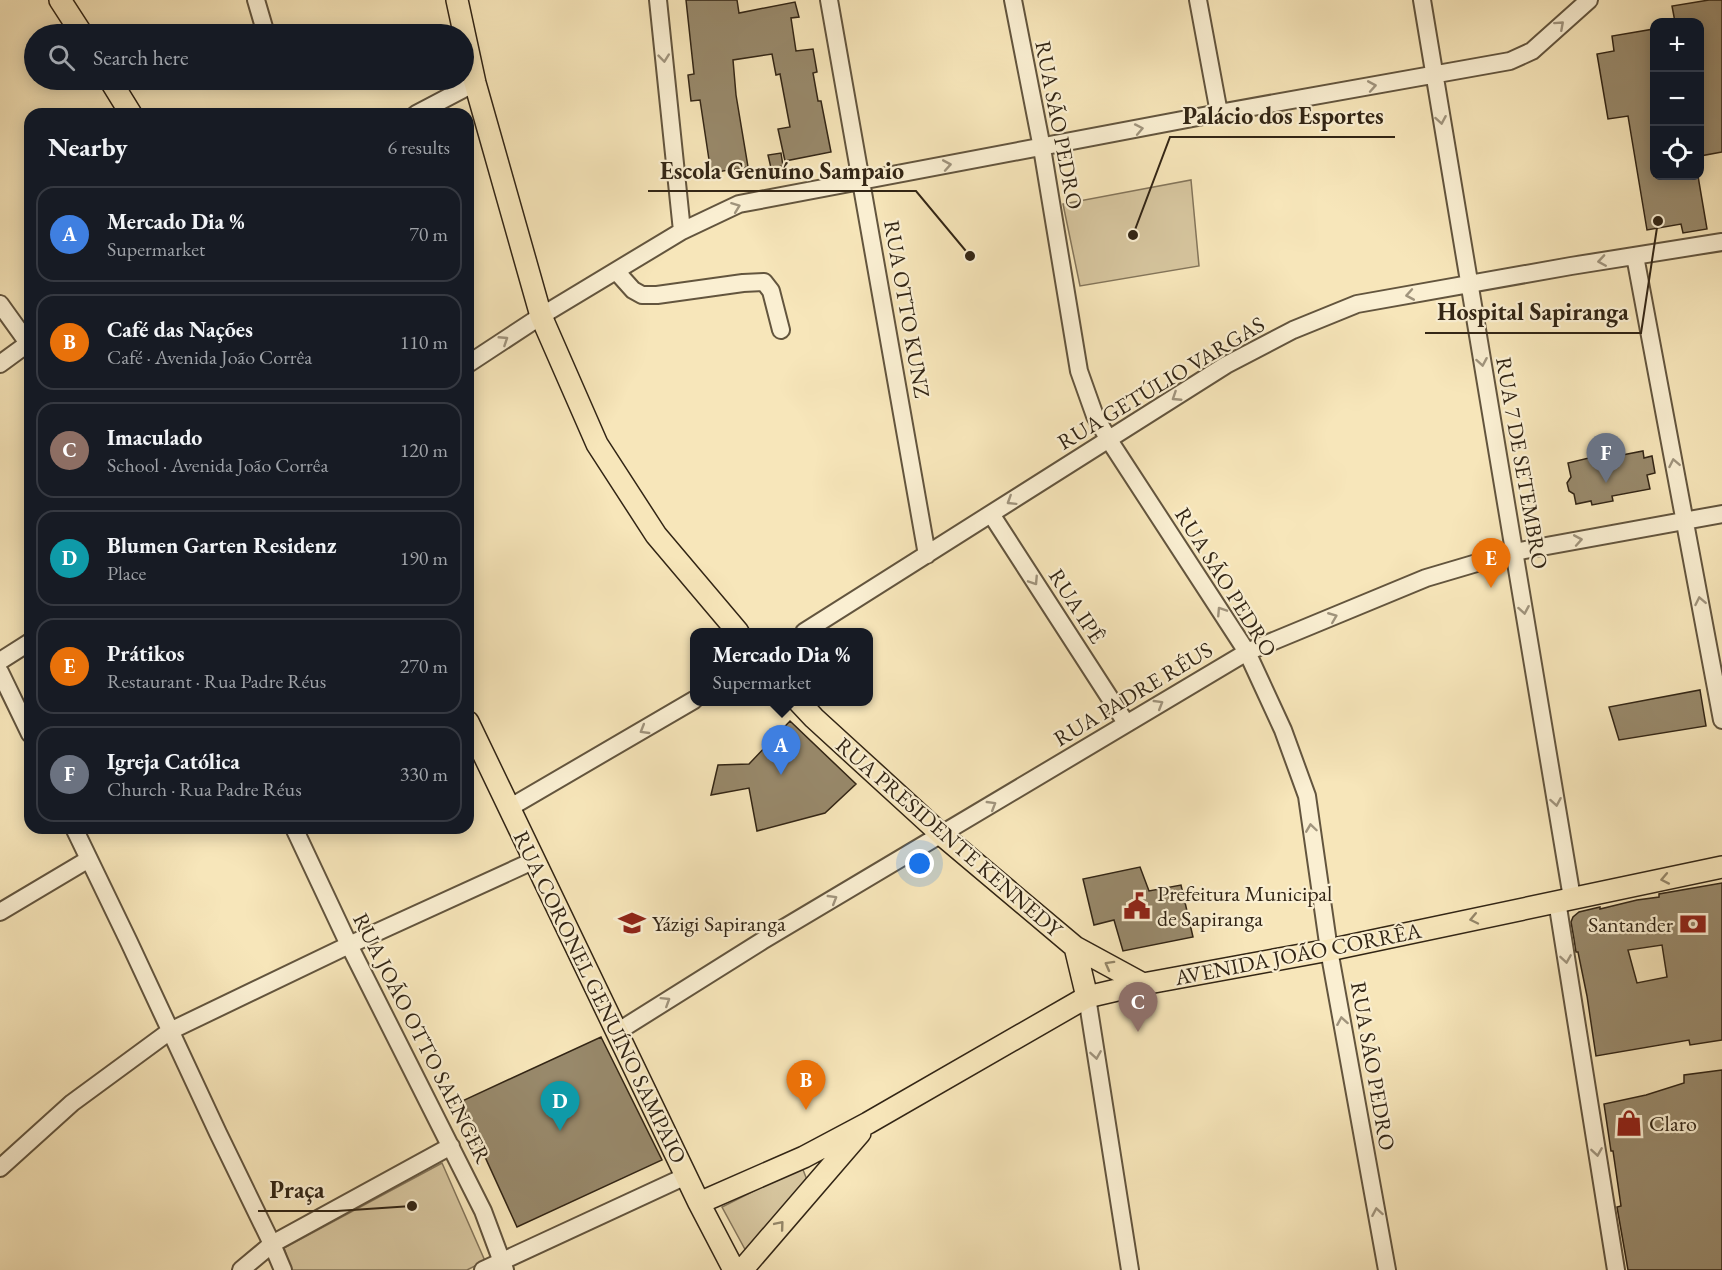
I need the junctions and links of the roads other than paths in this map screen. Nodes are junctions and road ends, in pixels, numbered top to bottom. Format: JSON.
{"nodes":[{"id":1,"x":60,"y":0,"type":"edge"},
{"id":2,"x":256,"y":0,"type":"edge"},
{"id":3,"x":457,"y":0,"type":"edge"},
{"id":4,"x":658,"y":0,"type":"edge"},
{"id":5,"x":829,"y":0,"type":"edge"},
{"id":6,"x":1013,"y":0,"type":"edge"},
{"id":7,"x":1198,"y":0,"type":"edge"},
{"id":8,"x":1422,"y":0,"type":"edge"},
{"id":9,"x":1589,"y":0,"type":"edge"},
{"id":10,"x":76,"y":24,"type":"edge"},
{"id":11,"x":263,"y":24,"type":"edge"},
{"id":12,"x":462,"y":24,"type":"edge"},
{"id":13,"x":1434,"y":75,"type":"junction"},
{"id":14,"x":474,"y":78,"type":"edge"},
{"id":15,"x":475,"y":83,"type":"joint"},
{"id":16,"x":116,"y":90,"type":"edge"},
{"id":17,"x":462,"y":90,"type":"edge"},
{"id":18,"x":127,"y":108,"type":"edge"},
{"id":19,"x":427,"y":108,"type":"edge"},
{"id":20,"x":1219,"y":113,"type":"junction"},
{"id":21,"x":1042,"y":148,"type":"junction"},
{"id":22,"x":862,"y":180,"type":"junction"},
{"id":23,"x":682,"y":231,"type":"junction"},
{"id":24,"x":1722,"y":242,"type":"edge"},
{"id":25,"x":1635,"y":256,"type":"junction"},
{"id":26,"x":616,"y":271,"type":"junction"},
{"id":27,"x":1469,"y":284,"type":"junction"},
{"id":28,"x":0,"y":304,"type":"edge"},
{"id":29,"x":541,"y":316,"type":"junction"},
{"id":30,"x":780,"y":330,"type":"dead end"},
{"id":31,"x":24,"y":335,"type":"edge"},
{"id":32,"x":24,"y":346,"type":"edge"},
{"id":33,"x":474,"y":359,"type":"edge"},
{"id":34,"x":0,"y":364,"type":"edge"},
{"id":35,"x":1109,"y":440,"type":"junction"},
{"id":36,"x":991,"y":514,"type":"junction"},
{"id":37,"x":1722,"y":514,"type":"edge"},
{"id":38,"x":1685,"y":521,"type":"junction"},
{"id":39,"x":1514,"y":552,"type":"junction"},
{"id":40,"x":927,"y":555,"type":"junction"},
{"id":41,"x":734,"y":628,"type":"edge"},
{"id":42,"x":812,"y":628,"type":"edge"},
{"id":43,"x":24,"y":646,"type":"edge"},
{"id":44,"x":1247,"y":652,"type":"junction"},
{"id":45,"x":0,"y":661,"type":"edge"},
{"id":46,"x":0,"y":672,"type":"edge"},
{"id":47,"x":690,"y":702,"type":"edge"},
{"id":48,"x":803,"y":706,"type":"edge"},
{"id":49,"x":1722,"y":720,"type":"edge"},
{"id":50,"x":24,"y":722,"type":"edge"},
{"id":51,"x":1126,"y":723,"type":"junction"},
{"id":52,"x":474,"y":735,"type":"edge"},
{"id":53,"x":509,"y":808,"type":"junction"},
{"id":54,"x":77,"y":834,"type":"edge"},
{"id":55,"x":297,"y":834,"type":"edge"},
{"id":56,"x":942,"y":835,"type":"junction"},
{"id":57,"x":89,"y":859,"type":"junction"},
{"id":58,"x":535,"y":860,"type":"junction"},
{"id":59,"x":1722,"y":867,"type":"edge"},
{"id":60,"x":1565,"y":899,"type":"junction"},
{"id":61,"x":0,"y":912,"type":"edge"},
{"id":62,"x":349,"y":945,"type":"junction"},
{"id":63,"x":1076,"y":947,"type":"junction"},
{"id":64,"x":1329,"y":950,"type":"junction"},
{"id":65,"x":1143,"y":984,"type":"junction"},
{"id":66,"x":1087,"y":997,"type":"junction"},
{"id":67,"x":170,"y":1031,"type":"junction"},
{"id":68,"x":617,"y":1032,"type":"junction"},
{"id":69,"x":868,"y":1123,"type":"junction"},
{"id":70,"x":451,"y":1146,"type":"junction"},
{"id":71,"x":804,"y":1157,"type":"junction"},
{"id":72,"x":0,"y":1168,"type":"edge"},
{"id":73,"x":686,"y":1176,"type":"junction"},
{"id":74,"x":820,"y":1178,"type":"junction"},
{"id":75,"x":699,"y":1203,"type":"junction"},
{"id":76,"x":272,"y":1244,"type":"junction"},
{"id":77,"x":504,"y":1265,"type":"edge"},
{"id":78,"x":241,"y":1270,"type":"edge"},
{"id":79,"x":283,"y":1270,"type":"edge"},
{"id":80,"x":483,"y":1270,"type":"edge"},
{"id":81,"x":734,"y":1270,"type":"edge"},
{"id":82,"x":742,"y":1270,"type":"edge"},
{"id":83,"x":1130,"y":1270,"type":"edge"},
{"id":84,"x":1387,"y":1270,"type":"edge"},
{"id":85,"x":1616,"y":1270,"type":"edge"}],
"edges":[{"from":1,"to":10,"type":"main road"},
{"from":2,"to":11,"type":"street"},
{"from":3,"to":12,"type":"main road"},
{"from":4,"to":23,"type":"street","one_way":true},
{"from":5,"to":22,"type":"street","name":"RUA OTTO KUNZ"},
{"from":6,"to":21,"type":"street","name":"RUA SÃO PEDRO"},
{"from":7,"to":20,"type":"street"},
{"from":8,"to":13,"type":"street","name":"RUA 7 DE SETEMBRO"},
{"from":13,"to":9,"type":"street","one_way":true},
{"from":20,"to":13,"type":"street","one_way":true},
{"from":13,"to":27,"type":"street","name":"RUA 7 DE SETEMBRO","one_way":true},
{"from":14,"to":15,"type":"main road"},
{"from":15,"to":29,"type":"main road"},
{"from":16,"to":18,"type":"main road"},
{"from":17,"to":19,"type":"street"},
{"from":21,"to":20,"type":"street","one_way":true},
{"from":22,"to":21,"type":"street","one_way":true},
{"from":21,"to":35,"type":"street","name":"RUA SÃO PEDRO"},
{"from":23,"to":22,"type":"street","one_way":true},
{"from":22,"to":40,"type":"street","name":"RUA OTTO KUNZ"},
{"from":23,"to":26,"type":"street"},
{"from":24,"to":25,"type":"street","name":"RUA GETÚLIO VARGAS"},
{"from":25,"to":27,"type":"street","name":"RUA GETÚLIO VARGAS","one_way":true},
{"from":38,"to":25,"type":"street","one_way":true},
{"from":26,"to":29,"type":"street"},
{"from":26,"to":30,"type":"street"},
{"from":27,"to":35,"type":"street","name":"RUA GETÚLIO VARGAS","one_way":true},
{"from":27,"to":39,"type":"street","name":"RUA 7 DE SETEMBRO","one_way":true},
{"from":28,"to":31,"type":"street"},
{"from":33,"to":29,"type":"street","one_way":true},
{"from":29,"to":41,"type":"main road"},
{"from":32,"to":34,"type":"street"},
{"from":35,"to":36,"type":"street","name":"RUA GETÚLIO VARGAS","one_way":true},
{"from":44,"to":35,"type":"street","name":"RUA SÃO PEDRO","one_way":true},
{"from":36,"to":40,"type":"street","name":"RUA GETÚLIO VARGAS"},
{"from":36,"to":51,"type":"street","name":"RUA IPÊ","one_way":true},
{"from":37,"to":38,"type":"street","name":"RUA PADRE RÉUS"},
{"from":39,"to":38,"type":"street","name":"RUA PADRE RÉUS","one_way":true},
{"from":49,"to":38,"type":"street","one_way":true},
{"from":44,"to":39,"type":"street","name":"RUA PADRE RÉUS","one_way":true},
{"from":39,"to":60,"type":"street","name":"RUA 7 DE SETEMBRO","one_way":true},
{"from":40,"to":42,"type":"street","name":"RUA GETÚLIO VARGAS"},
{"from":43,"to":45,"type":"street"},
{"from":51,"to":44,"type":"street","name":"RUA PADRE RÉUS","one_way":true},
{"from":64,"to":44,"type":"street","name":"RUA SÃO PEDRO","one_way":true},
{"from":46,"to":50,"type":"street"},
{"from":47,"to":53,"type":"street","one_way":true},
{"from":48,"to":56,"type":"main road","name":"RUA PRESIDENTE KENNEDY"},
{"from":56,"to":51,"type":"street","name":"RUA PADRE RÉUS","one_way":true},
{"from":52,"to":53,"type":"main road","name":"RUA CORONEL GENUÍNO SAMPAIO"},
{"from":53,"to":58,"type":"main road","name":"RUA CORONEL GENUÍNO SAMPAIO"},
{"from":54,"to":57,"type":"street"},
{"from":55,"to":62,"type":"street","name":"RUA JOÃO OTTO SAENGER"},
{"from":56,"to":63,"type":"main road","name":"RUA PRESIDENTE KENNEDY"},
{"from":68,"to":56,"type":"street","name":"RUA PADRE RÉUS","one_way":true},
{"from":57,"to":61,"type":"street"},
{"from":57,"to":67,"type":"street"},
{"from":58,"to":62,"type":"street"},
{"from":58,"to":68,"type":"main road","name":"RUA CORONEL GENUÍNO SAMPAIO"},
{"from":59,"to":60,"type":"main road","name":"AVENIDA JOÃO CORRÊA","one_way":true},
{"from":60,"to":64,"type":"main road","name":"AVENIDA JOÃO CORRÊA","one_way":true},
{"from":60,"to":85,"type":"street","name":"RUA 7 DE SETEMBRO","one_way":true},
{"from":62,"to":67,"type":"street"},
{"from":62,"to":70,"type":"street","name":"RUA JOÃO OTTO SAENGER"},
{"from":65,"to":63,"type":"main road","name":"RUA PRESIDENTE KENNEDY","one_way":true},
{"from":63,"to":66,"type":"main road","name":"RUA PRESIDENTE KENNEDY"},
{"from":64,"to":65,"type":"main road","name":"AVENIDA JOÃO CORRÊA"},
{"from":84,"to":64,"type":"street","name":"RUA SÃO PEDRO","one_way":true},
{"from":65,"to":66,"type":"main road","name":"AVENIDA JOÃO CORRÊA"},
{"from":66,"to":69,"type":"main road","name":"AVENIDA JOÃO CORRÊA"},
{"from":66,"to":83,"type":"street","one_way":true},
{"from":67,"to":72,"type":"street"},
{"from":67,"to":76,"type":"street"},
{"from":68,"to":73,"type":"main road","name":"RUA CORONEL GENUÍNO SAMPAIO"},
{"from":69,"to":71,"type":"main road","name":"AVENIDA JOÃO CORRÊA"},
{"from":69,"to":74,"type":"main road","name":"AVENIDA JOÃO CORRÊA"},
{"from":70,"to":76,"type":"street"},
{"from":70,"to":77,"type":"street","name":"RUA JOÃO OTTO SAENGER"},
{"from":71,"to":74,"type":"main road"},
{"from":71,"to":75,"type":"main road","name":"AVENIDA JOÃO CORRÊA"},
{"from":73,"to":75,"type":"main road","name":"RUA CORONEL GENUÍNO SAMPAIO"},
{"from":73,"to":77,"type":"street"},
{"from":82,"to":74,"type":"main road","name":"AVENIDA JOÃO CORRÊA","one_way":true},
{"from":75,"to":81,"type":"main road","name":"RUA CORONEL GENUÍNO SAMPAIO"},
{"from":76,"to":78,"type":"street"},
{"from":76,"to":79,"type":"street"},
{"from":77,"to":80,"type":"street"}]}
